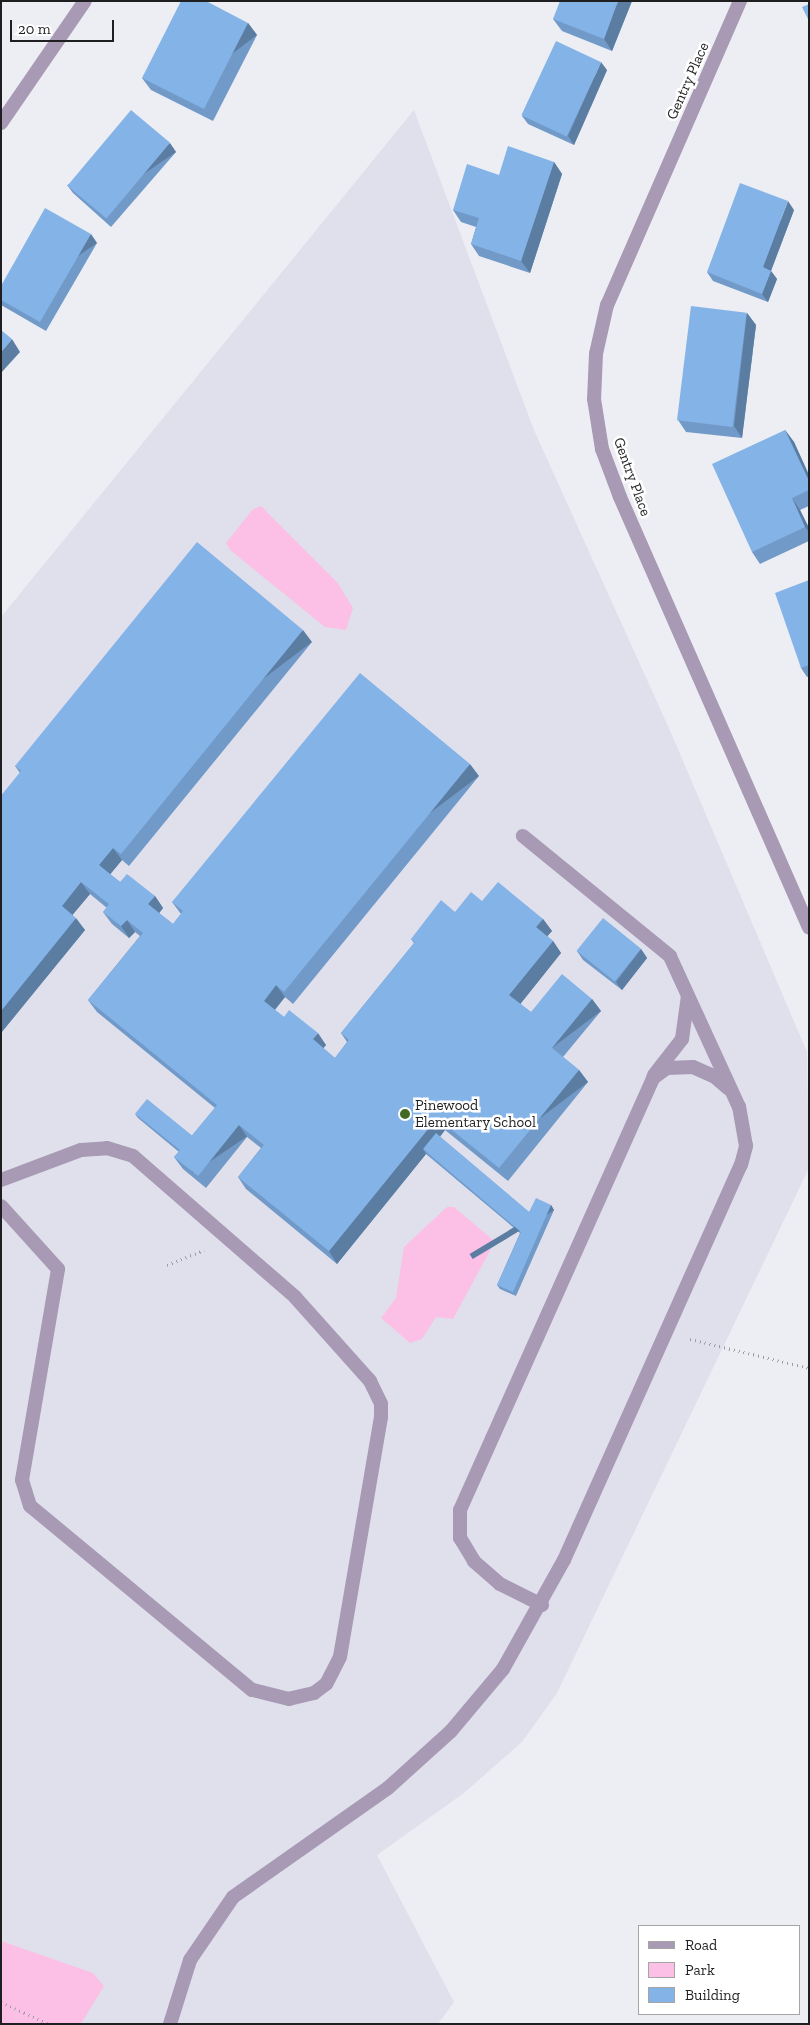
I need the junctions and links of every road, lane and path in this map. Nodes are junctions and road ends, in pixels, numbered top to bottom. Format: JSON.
{"nodes":[{"id":1,"x":85,"y":1,"type":"edge"},
{"id":2,"x":740,"y":1,"type":"edge"},
{"id":3,"x":1,"y":123,"type":"edge"},
{"id":4,"x":523,"y":836,"type":"dead end"},
{"id":5,"x":809,"y":926,"type":"edge"},
{"id":6,"x":687,"y":988,"type":"junction"},
{"id":7,"x":653,"y":1078,"type":"junction"},
{"id":8,"x":733,"y":1095,"type":"junction"},
{"id":9,"x":1,"y":1180,"type":"edge"},
{"id":10,"x":1,"y":1206,"type":"edge"},
{"id":11,"x":230,"y":1239,"type":"junction"},
{"id":12,"x":167,"y":1265,"type":"dead end"},
{"id":13,"x":666,"y":1332,"type":"junction"},
{"id":14,"x":809,"y":1368,"type":"edge"},
{"id":15,"x":542,"y":1605,"type":"junction"},
{"id":16,"x":1,"y":2002,"type":"edge"},
{"id":17,"x":50,"y":2024,"type":"edge"},
{"id":18,"x":170,"y":2024,"type":"edge"}],
"edges":[{"from":1,"to":3,"type":"street"},
{"from":2,"to":5,"type":"street","name":"Gentry Place"},
{"from":4,"to":6,"type":"street"},
{"from":6,"to":7,"type":"street"},
{"from":6,"to":8,"type":"street"},
{"from":7,"to":8,"type":"street"},
{"from":7,"to":15,"type":"street"},
{"from":8,"to":13,"type":"street"},
{"from":9,"to":11,"type":"street"},
{"from":10,"to":11,"type":"street"},
{"from":11,"to":12,"type":"path"},
{"from":13,"to":14,"type":"path"},
{"from":13,"to":15,"type":"street"},
{"from":15,"to":18,"type":"street"},
{"from":16,"to":17,"type":"path"}]}
